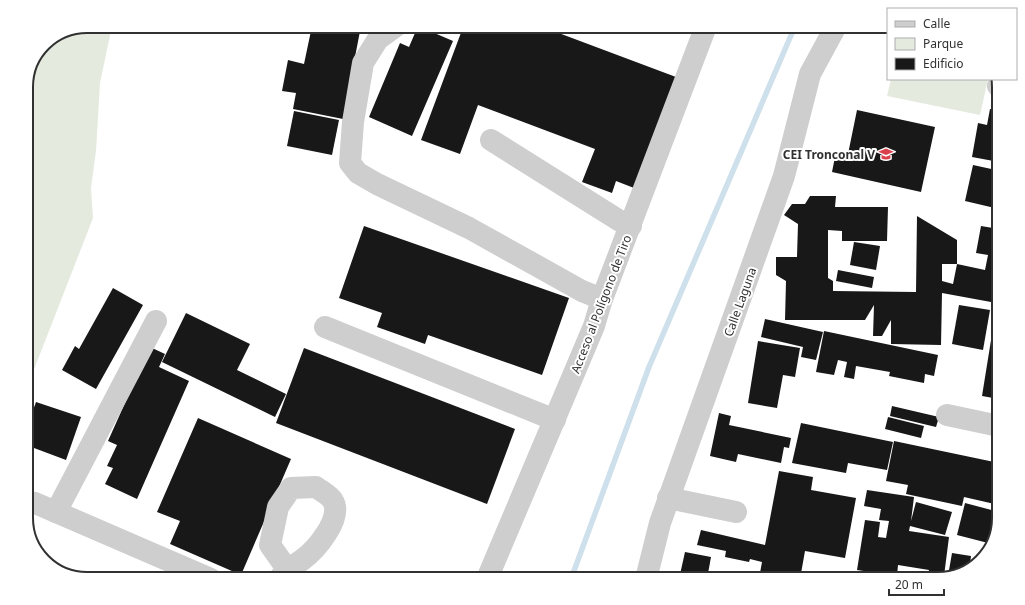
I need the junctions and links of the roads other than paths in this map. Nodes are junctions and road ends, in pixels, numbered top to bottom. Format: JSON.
{"nodes":[{"id":1,"x":386,"y":33,"type":"edge"},
{"id":2,"x":703,"y":33,"type":"edge"},
{"id":3,"x":832,"y":33,"type":"edge"},
{"id":4,"x":491,"y":140,"type":"dead end"},
{"id":5,"x":631,"y":226,"type":"junction"},
{"id":6,"x":602,"y":299,"type":"junction"},
{"id":7,"x":156,"y":321,"type":"dead end"},
{"id":8,"x":325,"y":326,"type":"dead end"},
{"id":9,"x":947,"y":415,"type":"dead end"},
{"id":10,"x":555,"y":420,"type":"junction"},
{"id":11,"x":992,"y":425,"type":"edge"},
{"id":12,"x":668,"y":498,"type":"junction"},
{"id":13,"x":33,"y":503,"type":"edge"},
{"id":14,"x":56,"y":512,"type":"junction"},
{"id":15,"x":736,"y":512,"type":"dead end"},
{"id":16,"x":195,"y":572,"type":"edge"},
{"id":17,"x":490,"y":572,"type":"edge"},
{"id":18,"x":648,"y":572,"type":"edge"}],
"edges":[{"from":1,"to":6,"type":"street"},
{"from":2,"to":5,"type":"street","name":"Acceso al Polígono de Tiro"},
{"from":3,"to":12,"type":"street","name":"Calle Laguna"},
{"from":4,"to":5,"type":"street"},
{"from":5,"to":6,"type":"street","name":"Acceso al Polígono de Tiro"},
{"from":6,"to":10,"type":"street","name":"Acceso al Polígono de Tiro"},
{"from":7,"to":14,"type":"street"},
{"from":8,"to":10,"type":"street"},
{"from":9,"to":11,"type":"street"},
{"from":10,"to":17,"type":"street","name":"Acceso al Polígono de Tiro"},
{"from":12,"to":15,"type":"street"},
{"from":12,"to":18,"type":"street","name":"Calle Laguna"},
{"from":13,"to":14,"type":"street"},
{"from":14,"to":16,"type":"street"}]}
